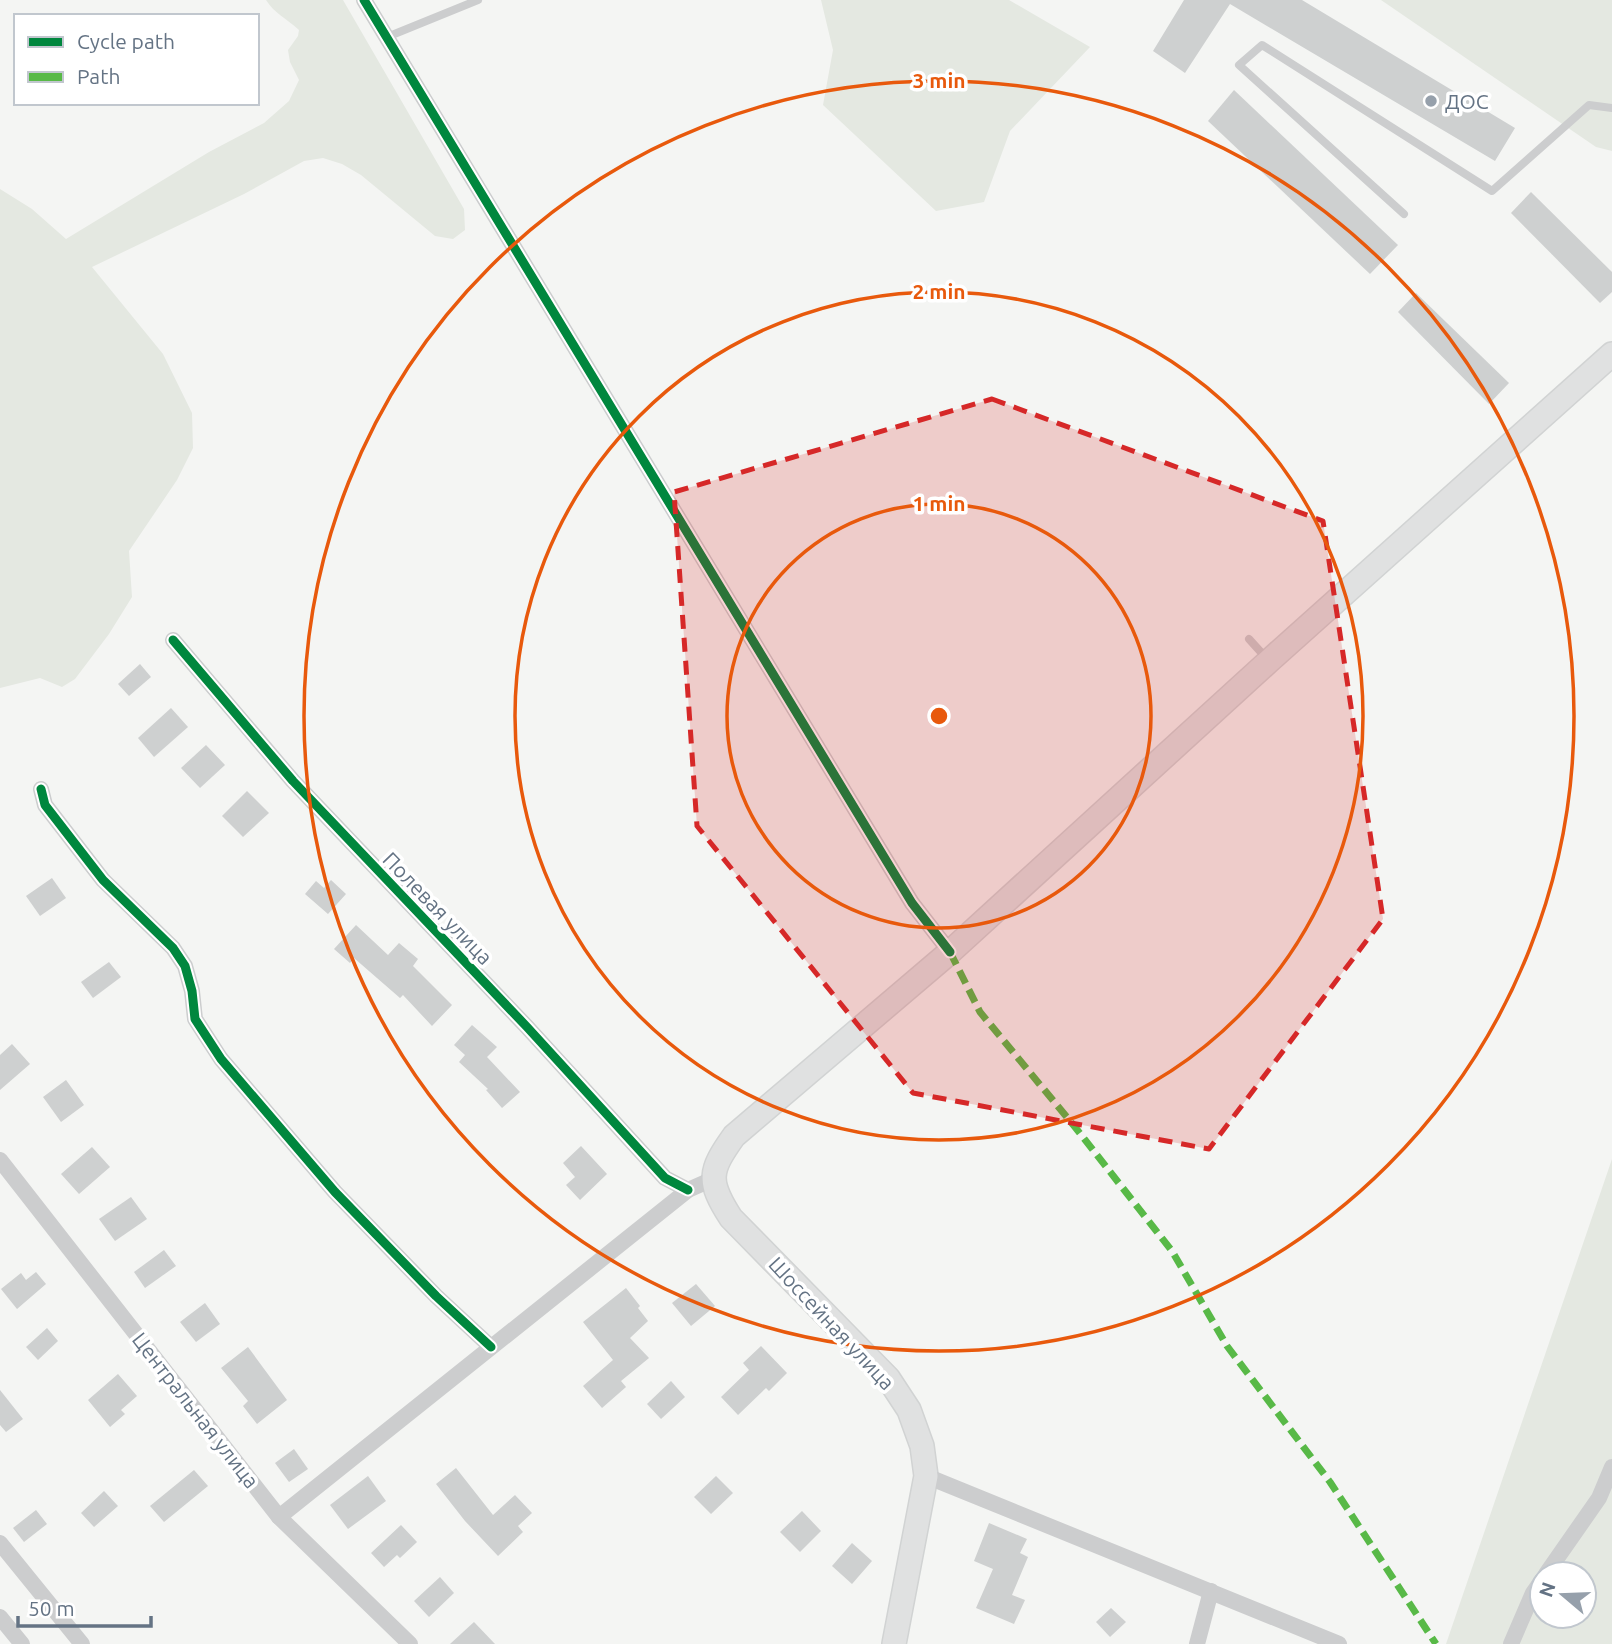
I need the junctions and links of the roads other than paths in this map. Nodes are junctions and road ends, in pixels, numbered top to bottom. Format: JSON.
{"nodes":[{"id":1,"x":364,"y":0,"type":"edge"},
{"id":2,"x":478,"y":0,"type":"edge"},
{"id":3,"x":387,"y":37,"type":"junction"},
{"id":4,"x":1612,"y":108,"type":"edge"},
{"id":5,"x":1404,"y":214,"type":"dead end"},
{"id":6,"x":1612,"y":354,"type":"edge"},
{"id":7,"x":1249,"y":639,"type":"dead end"},
{"id":8,"x":173,"y":640,"type":"dead end"},
{"id":9,"x":1269,"y":661,"type":"junction"},
{"id":10,"x":41,"y":789,"type":"dead end"},
{"id":11,"x":950,"y":952,"type":"junction"},
{"id":12,"x":0,"y":1160,"type":"edge"},
{"id":13,"x":713,"y":1179,"type":"junction"},
{"id":14,"x":688,"y":1190,"type":"junction"},
{"id":15,"x":491,"y":1347,"type":"junction"},
{"id":16,"x":1612,"y":1467,"type":"edge"},
{"id":17,"x":926,"y":1476,"type":"junction"},
{"id":18,"x":279,"y":1517,"type":"junction"},
{"id":19,"x":0,"y":1543,"type":"edge"},
{"id":20,"x":1556,"y":1560,"type":"edge"},
{"id":21,"x":1211,"y":1591,"type":"junction"},
{"id":22,"x":1528,"y":1605,"type":"edge"},
{"id":23,"x":0,"y":1617,"type":"edge"},
{"id":24,"x":22,"y":1644,"type":"edge"},
{"id":25,"x":82,"y":1644,"type":"edge"},
{"id":26,"x":410,"y":1644,"type":"edge"},
{"id":27,"x":894,"y":1644,"type":"edge"},
{"id":28,"x":1197,"y":1644,"type":"edge"},
{"id":29,"x":1339,"y":1644,"type":"edge"},
{"id":30,"x":1511,"y":1644,"type":"edge"}],
"edges":[{"from":1,"to":3,"type":"street"},
{"from":2,"to":3,"type":"lane"},
{"from":3,"to":11,"type":"street"},
{"from":4,"to":5,"type":"lane"},
{"from":6,"to":9,"type":"main road"},
{"from":7,"to":9,"type":"lane"},
{"from":8,"to":14,"type":"street","name":"Полевая улица"},
{"from":9,"to":11,"type":"main road"},
{"from":10,"to":15,"type":"street"},
{"from":11,"to":13,"type":"main road"},
{"from":12,"to":18,"type":"street","name":"Центральная улица"},
{"from":13,"to":14,"type":"street"},
{"from":13,"to":17,"type":"main road","name":"Шоссейная улица"},
{"from":14,"to":15,"type":"street"},
{"from":15,"to":18,"type":"street"},
{"from":16,"to":20,"type":"street"},
{"from":17,"to":21,"type":"street"},
{"from":17,"to":27,"type":"main road","name":"Шоссейная улица"},
{"from":18,"to":26,"type":"street","name":"Центральная улица"},
{"from":19,"to":25,"type":"street"},
{"from":21,"to":28,"type":"street"},
{"from":21,"to":29,"type":"street"},
{"from":22,"to":30,"type":"street"},
{"from":23,"to":24,"type":"street"}]}
